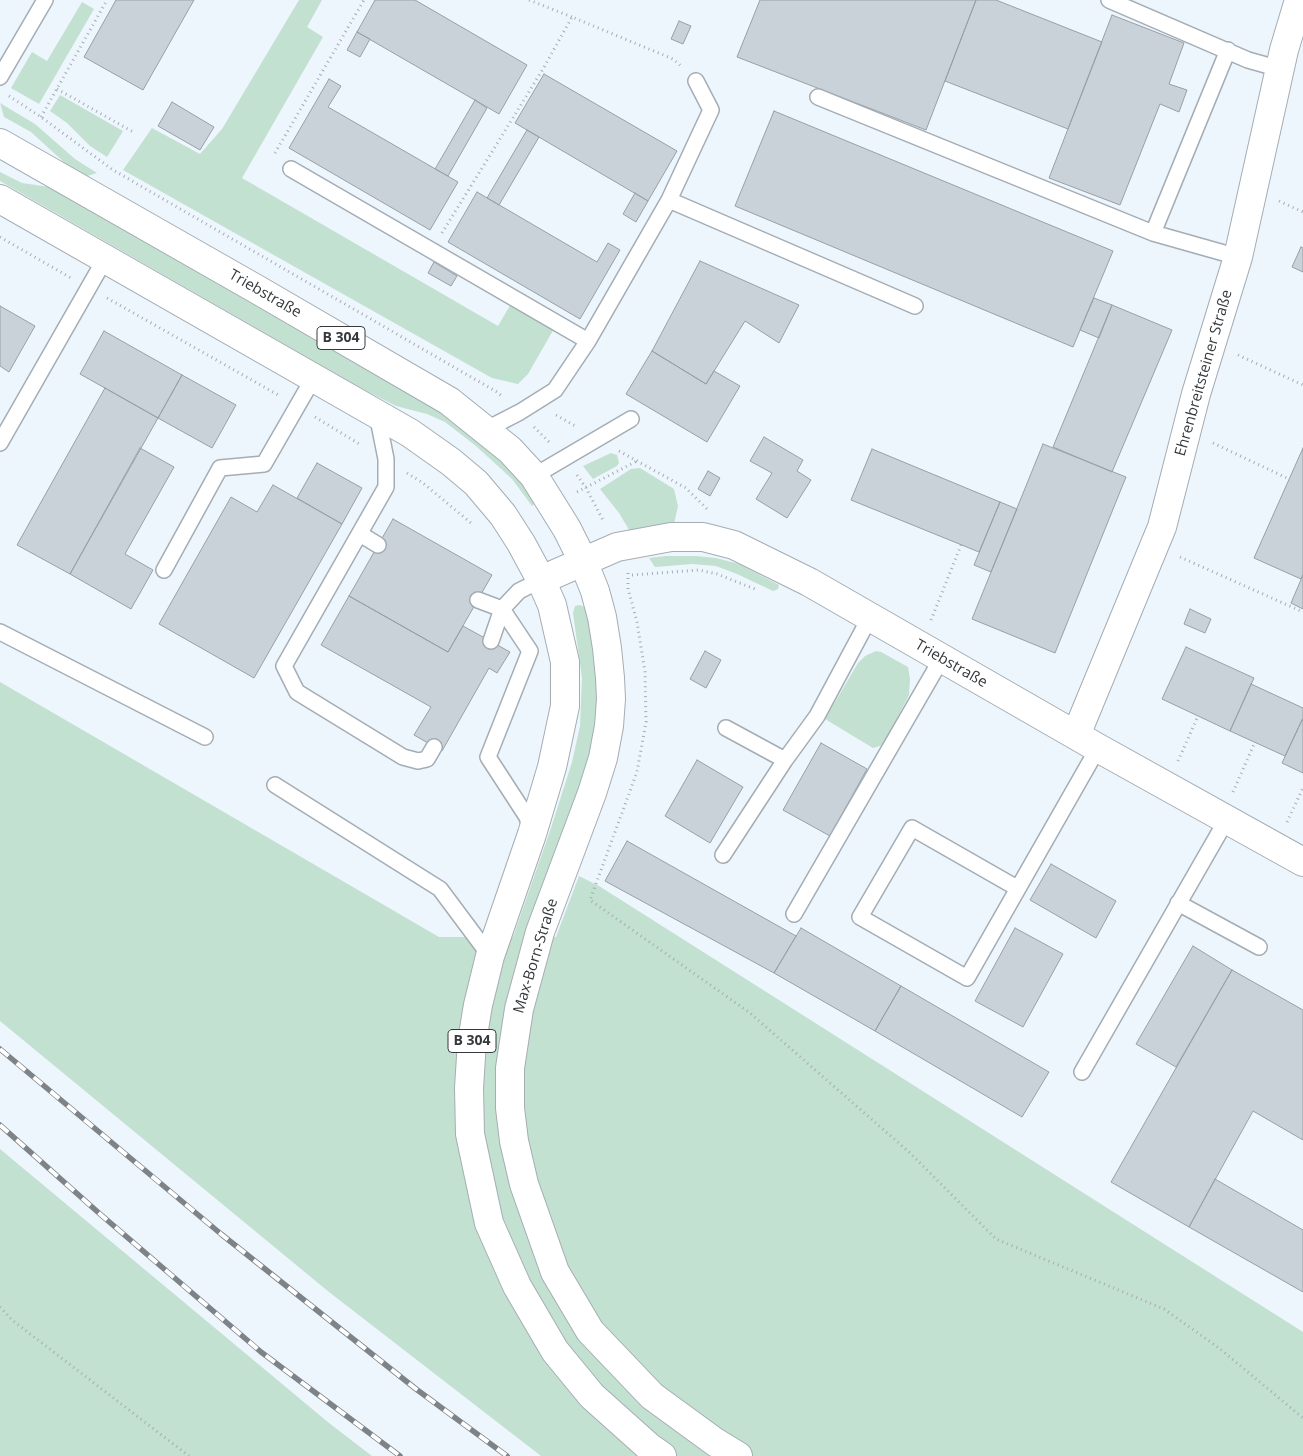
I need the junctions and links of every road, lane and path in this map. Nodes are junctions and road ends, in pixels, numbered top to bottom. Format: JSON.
{"nodes":[{"id":1,"x":45,"y":0,"type":"edge"},
{"id":2,"x":107,"y":0,"type":"edge"},
{"id":3,"x":364,"y":0,"type":"edge"},
{"id":4,"x":529,"y":0,"type":"edge"},
{"id":5,"x":1109,"y":0,"type":"edge"},
{"id":6,"x":1299,"y":0,"type":"edge"},
{"id":7,"x":572,"y":17,"type":"junction"},
{"id":8,"x":1228,"y":50,"type":"junction"},
{"id":9,"x":1280,"y":68,"type":"junction"},
{"id":10,"x":0,"y":77,"type":"edge"},
{"id":11,"x":696,"y":81,"type":"joint"},
{"id":12,"x":57,"y":88,"type":"junction"},
{"id":13,"x":818,"y":97,"type":"dead end"},
{"id":14,"x":41,"y":117,"type":"dead end"},
{"id":15,"x":135,"y":133,"type":"dead end"},
{"id":16,"x":0,"y":143,"type":"edge"},
{"id":17,"x":291,"y":169,"type":"joint"},
{"id":18,"x":0,"y":200,"type":"edge"},
{"id":19,"x":670,"y":200,"type":"junction"},
{"id":20,"x":1153,"y":233,"type":"junction"},
{"id":21,"x":432,"y":251,"type":"junction"},
{"id":22,"x":1238,"y":257,"type":"junction"},
{"id":23,"x":105,"y":259,"type":"junction"},
{"id":24,"x":915,"y":306,"type":"dead end"},
{"id":25,"x":588,"y":341,"type":"junction"},
{"id":26,"x":1246,"y":359,"type":"dead end"},
{"id":27,"x":314,"y":377,"type":"junction"},
{"id":28,"x":1303,"y":385,"type":"edge"},
{"id":29,"x":497,"y":392,"type":"dead end"},
{"id":30,"x":534,"y":404,"type":"junction"},
{"id":31,"x":377,"y":414,"type":"junction"},
{"id":32,"x":631,"y":419,"type":"dead end"},
{"id":33,"x":487,"y":429,"type":"junction"},
{"id":34,"x":1186,"y":431,"type":"junction"},
{"id":35,"x":597,"y":438,"type":"junction"},
{"id":36,"x":0,"y":443,"type":"edge"},
{"id":37,"x":637,"y":461,"type":"junction"},
{"id":38,"x":534,"y":476,"type":"junction"},
{"id":39,"x":1289,"y":479,"type":"dead end"},
{"id":40,"x":360,"y":534,"type":"junction"},
{"id":41,"x":378,"y":544,"type":"dead end"},
{"id":42,"x":734,"y":545,"type":"junction"},
{"id":43,"x":961,"y":545,"type":"dead end"},
{"id":44,"x":1154,"y":545,"type":"junction"},
{"id":45,"x":617,"y":547,"type":"junction"},
{"id":46,"x":583,"y":561,"type":"junction"},
{"id":47,"x":164,"y":570,"type":"dead end"},
{"id":48,"x":629,"y":575,"type":"dead end"},
{"id":49,"x":541,"y":580,"type":"junction"},
{"id":50,"x":757,"y":590,"type":"dead end"},
{"id":51,"x":478,"y":600,"type":"dead end"},
{"id":52,"x":502,"y":609,"type":"junction"},
{"id":53,"x":1303,"y":612,"type":"edge"},
{"id":54,"x":870,"y":617,"type":"junction"},
{"id":55,"x":0,"y":632,"type":"edge"},
{"id":56,"x":491,"y":641,"type":"dead end"},
{"id":57,"x":931,"y":652,"type":"junction"},
{"id":58,"x":1198,"y":716,"type":"dead end"},
{"id":59,"x":726,"y":728,"type":"dead end"},
{"id":60,"x":205,"y":737,"type":"dead end"},
{"id":61,"x":1087,"y":741,"type":"junction"},
{"id":62,"x":1255,"y":742,"type":"dead end"},
{"id":63,"x":434,"y":747,"type":"dead end"},
{"id":64,"x":785,"y":760,"type":"junction"},
{"id":65,"x":275,"y":786,"type":"dead end"},
{"id":66,"x":1167,"y":786,"type":"junction"},
{"id":67,"x":1303,"y":788,"type":"edge"},
{"id":68,"x":1224,"y":818,"type":"junction"},
{"id":69,"x":532,"y":834,"type":"junction"},
{"id":70,"x":1275,"y":846,"type":"junction"},
{"id":71,"x":723,"y":855,"type":"dead end"},
{"id":72,"x":1303,"y":862,"type":"edge"},
{"id":73,"x":1017,"y":888,"type":"junction"},
{"id":74,"x":590,"y":900,"type":"dead end"},
{"id":75,"x":1178,"y":903,"type":"junction"},
{"id":76,"x":794,"y":914,"type":"dead end"},
{"id":77,"x":1260,"y":947,"type":"dead end"},
{"id":78,"x":490,"y":956,"type":"junction"},
{"id":79,"x":1082,"y":1072,"type":"dead end"},
{"id":80,"x":0,"y":1308,"type":"edge"},
{"id":81,"x":1303,"y":1418,"type":"edge"},
{"id":82,"x":188,"y":1456,"type":"edge"},
{"id":83,"x":662,"y":1456,"type":"edge"},
{"id":84,"x":738,"y":1456,"type":"edge"}],
"edges":[{"from":1,"to":10,"type":"lane"},
{"from":2,"to":12,"type":"path"},
{"from":3,"to":17,"type":"path"},
{"from":4,"to":7,"type":"path"},
{"from":5,"to":8,"type":"lane"},
{"from":6,"to":9,"type":"main road","name":"Ehrenbreitsteiner Straße"},
{"from":7,"to":11,"type":"path"},
{"from":7,"to":21,"type":"path"},
{"from":8,"to":9,"type":"lane"},
{"from":8,"to":20,"type":"lane"},
{"from":9,"to":22,"type":"main road","name":"Ehrenbreitsteiner Straße"},
{"from":11,"to":19,"type":"lane"},
{"from":12,"to":14,"type":"path"},
{"from":12,"to":15,"type":"path"},
{"from":13,"to":20,"type":"lane"},
{"from":16,"to":33,"type":"main road","name":"Triebstraße","number":"B 304"},
{"from":17,"to":21,"type":"lane"},
{"from":18,"to":23,"type":"main road","number":"B 304"},
{"from":19,"to":24,"type":"lane"},
{"from":19,"to":25,"type":"lane"},
{"from":20,"to":22,"type":"lane"},
{"from":21,"to":25,"type":"lane"},
{"from":22,"to":34,"type":"main road","name":"Ehrenbreitsteiner Straße"},
{"from":23,"to":27,"type":"main road","number":"B 304"},
{"from":23,"to":36,"type":"lane"},
{"from":25,"to":30,"type":"lane"},
{"from":26,"to":28,"type":"path"},
{"from":27,"to":31,"type":"main road","number":"B 304"},
{"from":27,"to":47,"type":"lane"},
{"from":29,"to":30,"type":"path"},
{"from":30,"to":33,"type":"lane"},
{"from":30,"to":35,"type":"path"},
{"from":31,"to":40,"type":"lane"},
{"from":31,"to":49,"type":"main road","number":"B 304"},
{"from":32,"to":35,"type":"lane"},
{"from":33,"to":38,"type":"main road","name":"Triebstraße","number":"B 304"},
{"from":34,"to":39,"type":"path"},
{"from":34,"to":44,"type":"main road","name":"Ehrenbreitsteiner Straße"},
{"from":35,"to":37,"type":"path"},
{"from":35,"to":38,"type":"lane"},
{"from":37,"to":42,"type":"path"},
{"from":37,"to":45,"type":"path"},
{"from":38,"to":46,"type":"main road","name":"Triebstraße","number":"B 304"},
{"from":40,"to":41,"type":"lane"},
{"from":40,"to":63,"type":"lane"},
{"from":42,"to":45,"type":"main road","name":"Triebstraße"},
{"from":42,"to":54,"type":"main road","name":"Triebstraße"},
{"from":43,"to":57,"type":"path"},
{"from":44,"to":53,"type":"path"},
{"from":44,"to":61,"type":"main road","name":"Ehrenbreitsteiner Straße"},
{"from":45,"to":46,"type":"main road","name":"Triebstraße"},
{"from":46,"to":49,"type":"main road","name":"Triebstraße"},
{"from":46,"to":84,"type":"main road","name":"Max-Born-Straße","number":"B 304"},
{"from":48,"to":50,"type":"path"},
{"from":49,"to":52,"type":"lane"},
{"from":49,"to":69,"type":"main road","number":"B 304"},
{"from":51,"to":52,"type":"lane"},
{"from":52,"to":56,"type":"lane"},
{"from":52,"to":69,"type":"lane"},
{"from":54,"to":57,"type":"main road","name":"Triebstraße"},
{"from":54,"to":64,"type":"lane"},
{"from":55,"to":60,"type":"lane"},
{"from":57,"to":61,"type":"main road","name":"Triebstraße"},
{"from":57,"to":76,"type":"lane"},
{"from":58,"to":66,"type":"path"},
{"from":59,"to":64,"type":"lane"},
{"from":61,"to":66,"type":"main road","name":"Triebstraße"},
{"from":61,"to":73,"type":"lane"},
{"from":62,"to":68,"type":"path"},
{"from":64,"to":71,"type":"lane"},
{"from":65,"to":78,"type":"lane"},
{"from":66,"to":68,"type":"main road","name":"Triebstraße"},
{"from":67,"to":70,"type":"path"},
{"from":68,"to":70,"type":"main road","name":"Triebstraße"},
{"from":68,"to":75,"type":"lane"},
{"from":69,"to":78,"type":"main road","number":"B 304"},
{"from":70,"to":72,"type":"main road","name":"Triebstraße"},
{"from":73,"to":73,"type":"lane"},
{"from":74,"to":81,"type":"path"},
{"from":75,"to":77,"type":"lane"},
{"from":75,"to":79,"type":"lane"},
{"from":78,"to":83,"type":"main road","number":"B 304"},
{"from":80,"to":82,"type":"path"}]}
